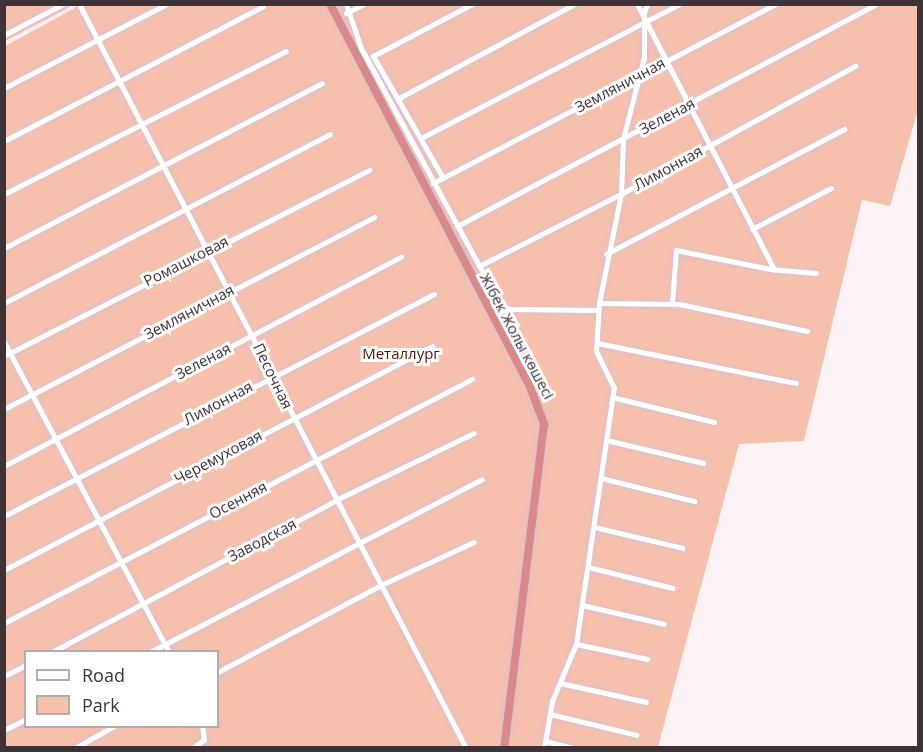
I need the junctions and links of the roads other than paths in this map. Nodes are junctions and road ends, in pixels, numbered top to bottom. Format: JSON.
{"nodes":[{"id":1,"x":63,"y":4,"type":"edge"},
{"id":2,"x":79,"y":4,"type":"edge"},
{"id":3,"x":167,"y":4,"type":"edge"},
{"id":4,"x":330,"y":4,"type":"edge"},
{"id":5,"x":346,"y":4,"type":"edge"},
{"id":6,"x":364,"y":4,"type":"edge"},
{"id":7,"x":472,"y":4,"type":"edge"},
{"id":8,"x":574,"y":4,"type":"edge"},
{"id":9,"x":637,"y":4,"type":"edge"},
{"id":10,"x":646,"y":4,"type":"edge"},
{"id":11,"x":680,"y":4,"type":"edge"},
{"id":12,"x":774,"y":4,"type":"edge"},
{"id":13,"x":876,"y":4,"type":"edge"},
{"id":14,"x":262,"y":6,"type":"dead end"},
{"id":15,"x":346,"y":13,"type":"junction"},
{"id":16,"x":644,"y":20,"type":"junction"},
{"id":17,"x":4,"y":35,"type":"edge"},
{"id":18,"x":96,"y":40,"type":"junction"},
{"id":19,"x":286,"y":51,"type":"dead end"},
{"id":20,"x":666,"y":61,"type":"junction"},
{"id":21,"x":855,"y":66,"type":"dead end"},
{"id":22,"x":639,"y":75,"type":"junction"},
{"id":23,"x":118,"y":81,"type":"junction"},
{"id":24,"x":322,"y":83,"type":"dead end"},
{"id":25,"x":4,"y":88,"type":"edge"},
{"id":26,"x":399,"y":98,"type":"junction"},
{"id":27,"x":689,"y":104,"type":"junction"},
{"id":28,"x":140,"y":123,"type":"junction"},
{"id":29,"x":844,"y":129,"type":"dead end"},
{"id":30,"x":330,"y":134,"type":"dead end"},
{"id":31,"x":421,"y":138,"type":"junction"},
{"id":32,"x":623,"y":139,"type":"junction"},
{"id":33,"x":4,"y":141,"type":"edge"},
{"id":34,"x":709,"y":146,"type":"junction"},
{"id":35,"x":162,"y":166,"type":"junction"},
{"id":36,"x":369,"y":170,"type":"dead end"},
{"id":37,"x":443,"y":178,"type":"junction"},
{"id":38,"x":433,"y":183,"type":"junction"},
{"id":39,"x":732,"y":188,"type":"junction"},
{"id":40,"x":831,"y":188,"type":"dead end"},
{"id":41,"x":4,"y":194,"type":"edge"},
{"id":42,"x":621,"y":194,"type":"junction"},
{"id":43,"x":184,"y":209,"type":"junction"},
{"id":44,"x":374,"y":217,"type":"dead end"},
{"id":45,"x":457,"y":226,"type":"junction"},
{"id":46,"x":752,"y":229,"type":"junction"},
{"id":47,"x":4,"y":248,"type":"edge"},
{"id":48,"x":206,"y":251,"type":"junction"},
{"id":49,"x":606,"y":254,"type":"junction"},
{"id":50,"x":402,"y":257,"type":"dead end"},
{"id":51,"x":478,"y":266,"type":"junction"},
{"id":52,"x":774,"y":270,"type":"junction"},
{"id":53,"x":816,"y":273,"type":"dead end"},
{"id":54,"x":227,"y":291,"type":"junction"},
{"id":55,"x":434,"y":294,"type":"dead end"},
{"id":56,"x":4,"y":303,"type":"edge"},
{"id":57,"x":672,"y":303,"type":"junction"},
{"id":58,"x":599,"y":306,"type":"junction"},
{"id":59,"x":503,"y":310,"type":"junction"},
{"id":60,"x":490,"y":313,"type":"junction"},
{"id":61,"x":807,"y":331,"type":"dead end"},
{"id":62,"x":253,"y":334,"type":"junction"},
{"id":63,"x":4,"y":342,"type":"edge"},
{"id":64,"x":597,"y":343,"type":"junction"},
{"id":65,"x":432,"y":346,"type":"dead end"},
{"id":66,"x":7,"y":354,"type":"edge"},
{"id":67,"x":272,"y":375,"type":"junction"},
{"id":68,"x":472,"y":379,"type":"dead end"},
{"id":69,"x":796,"y":383,"type":"dead end"},
{"id":70,"x":32,"y":394,"type":"junction"},
{"id":71,"x":612,"y":398,"type":"junction"},
{"id":72,"x":4,"y":409,"type":"edge"},
{"id":73,"x":294,"y":417,"type":"junction"},
{"id":74,"x":714,"y":422,"type":"dead end"},
{"id":75,"x":474,"y":432,"type":"dead end"},
{"id":76,"x":58,"y":438,"type":"junction"},
{"id":77,"x":606,"y":440,"type":"junction"},
{"id":78,"x":316,"y":459,"type":"junction"},
{"id":79,"x":703,"y":463,"type":"dead end"},
{"id":80,"x":4,"y":466,"type":"edge"},
{"id":81,"x":76,"y":478,"type":"junction"},
{"id":82,"x":601,"y":478,"type":"junction"},
{"id":83,"x":482,"y":479,"type":"dead end"},
{"id":84,"x":338,"y":499,"type":"junction"},
{"id":85,"x":694,"y":501,"type":"dead end"},
{"id":86,"x":4,"y":516,"type":"edge"},
{"id":87,"x":99,"y":521,"type":"junction"},
{"id":88,"x":594,"y":527,"type":"junction"},
{"id":89,"x":361,"y":541,"type":"junction"},
{"id":90,"x":474,"y":542,"type":"dead end"},
{"id":91,"x":683,"y":548,"type":"dead end"},
{"id":92,"x":120,"y":562,"type":"junction"},
{"id":93,"x":588,"y":567,"type":"junction"},
{"id":94,"x":4,"y":570,"type":"edge"},
{"id":95,"x":383,"y":584,"type":"junction"},
{"id":96,"x":672,"y":588,"type":"dead end"},
{"id":97,"x":142,"y":604,"type":"junction"},
{"id":98,"x":582,"y":605,"type":"junction"},
{"id":99,"x":4,"y":623,"type":"edge"},
{"id":100,"x":664,"y":624,"type":"dead end"},
{"id":101,"x":165,"y":644,"type":"junction"},
{"id":102,"x":576,"y":644,"type":"junction"},
{"id":103,"x":54,"y":650,"type":"edge"},
{"id":104,"x":152,"y":650,"type":"edge"},
{"id":105,"x":168,"y":650,"type":"edge"},
{"id":106,"x":647,"y":659,"type":"dead end"},
{"id":107,"x":24,"y":666,"type":"edge"},
{"id":108,"x":219,"y":671,"type":"edge"},
{"id":109,"x":4,"y":676,"type":"edge"},
{"id":110,"x":560,"y":683,"type":"junction"},
{"id":111,"x":646,"y":702,"type":"dead end"},
{"id":112,"x":550,"y":714,"type":"junction"},
{"id":113,"x":24,"y":720,"type":"edge"},
{"id":114,"x":110,"y":728,"type":"edge"},
{"id":115,"x":202,"y":728,"type":"edge"},
{"id":116,"x":4,"y":730,"type":"edge"},
{"id":117,"x":638,"y":735,"type":"dead end"},
{"id":118,"x":544,"y":744,"type":"edge"},
{"id":119,"x":75,"y":747,"type":"edge"},
{"id":120,"x":192,"y":747,"type":"edge"},
{"id":121,"x":466,"y":747,"type":"edge"},
{"id":122,"x":504,"y":747,"type":"edge"},
{"id":123,"x":574,"y":747,"type":"edge"}],
"edges":[{"from":1,"to":17,"type":"street"},
{"from":2,"to":18,"type":"street","name":"Песочная"},
{"from":3,"to":18,"type":"street"},
{"from":4,"to":60,"type":"highway","name":"Жібек Жолы көшесі"},
{"from":5,"to":15,"type":"street"},
{"from":6,"to":15,"type":"street"},
{"from":7,"to":26,"type":"street"},
{"from":8,"to":26,"type":"street"},
{"from":9,"to":16,"type":"street"},
{"from":10,"to":16,"type":"street"},
{"from":11,"to":16,"type":"street"},
{"from":12,"to":20,"type":"street","name":"Земляничная"},
{"from":13,"to":27,"type":"street","name":"Зеленая"},
{"from":14,"to":23,"type":"street"},
{"from":15,"to":38,"type":"street"},
{"from":16,"to":20,"type":"street"},
{"from":16,"to":22,"type":"street"},
{"from":16,"to":31,"type":"street"},
{"from":18,"to":23,"type":"street","name":"Песочная"},
{"from":18,"to":25,"type":"street"},
{"from":19,"to":28,"type":"street"},
{"from":20,"to":22,"type":"street","name":"Земляничная"},
{"from":20,"to":27,"type":"street"},
{"from":21,"to":34,"type":"street","name":"Лимонная"},
{"from":22,"to":32,"type":"street"},
{"from":22,"to":37,"type":"street","name":"Земляничная"},
{"from":23,"to":28,"type":"street","name":"Песочная"},
{"from":23,"to":33,"type":"street"},
{"from":24,"to":35,"type":"street"},
{"from":26,"to":31,"type":"street"},
{"from":27,"to":32,"type":"street","name":"Зеленая"},
{"from":27,"to":34,"type":"street"},
{"from":28,"to":35,"type":"street","name":"Песочная"},
{"from":28,"to":41,"type":"street"},
{"from":29,"to":39,"type":"street"},
{"from":30,"to":43,"type":"street"},
{"from":31,"to":37,"type":"street"},
{"from":32,"to":42,"type":"street"},
{"from":32,"to":45,"type":"street","name":"Зеленая"},
{"from":34,"to":39,"type":"street"},
{"from":34,"to":42,"type":"street","name":"Лимонная"},
{"from":35,"to":43,"type":"street","name":"Песочная"},
{"from":35,"to":47,"type":"street"},
{"from":36,"to":48,"type":"street","name":"Ромашковая"},
{"from":37,"to":38,"type":"street","name":"Земляничная"},
{"from":38,"to":45,"type":"street"},
{"from":39,"to":46,"type":"street"},
{"from":39,"to":49,"type":"street"},
{"from":40,"to":46,"type":"street"},
{"from":42,"to":49,"type":"street"},
{"from":42,"to":51,"type":"street","name":"Лимонная"},
{"from":43,"to":48,"type":"street","name":"Песочная"},
{"from":43,"to":56,"type":"street"},
{"from":44,"to":54,"type":"street","name":"Земляничная"},
{"from":45,"to":51,"type":"street"},
{"from":46,"to":52,"type":"street"},
{"from":48,"to":54,"type":"street","name":"Песочная"},
{"from":48,"to":66,"type":"street","name":"Ромашковая"},
{"from":49,"to":58,"type":"street"},
{"from":50,"to":62,"type":"street","name":"Зеленая"},
{"from":51,"to":59,"type":"street"},
{"from":52,"to":53,"type":"street"},
{"from":52,"to":57,"type":"street"},
{"from":54,"to":62,"type":"street","name":"Песочная"},
{"from":54,"to":70,"type":"street","name":"Земляничная"},
{"from":55,"to":67,"type":"street","name":"Лимонная"},
{"from":57,"to":58,"type":"street"},
{"from":57,"to":61,"type":"street"},
{"from":58,"to":59,"type":"street"},
{"from":58,"to":64,"type":"street"},
{"from":59,"to":60,"type":"street"},
{"from":60,"to":122,"type":"highway","name":"Жібек Жолы көшесі"},
{"from":62,"to":67,"type":"street","name":"Песочная"},
{"from":62,"to":76,"type":"street","name":"Зеленая"},
{"from":63,"to":66,"type":"street"},
{"from":64,"to":69,"type":"street"},
{"from":64,"to":71,"type":"street"},
{"from":65,"to":73,"type":"street","name":"Черемуховая"},
{"from":66,"to":70,"type":"street"},
{"from":67,"to":73,"type":"street","name":"Песочная"},
{"from":67,"to":81,"type":"street","name":"Лимонная"},
{"from":68,"to":78,"type":"street","name":"Осенняя"},
{"from":70,"to":72,"type":"street","name":"Земляничная"},
{"from":70,"to":76,"type":"street"},
{"from":71,"to":74,"type":"street"},
{"from":71,"to":77,"type":"street"},
{"from":73,"to":78,"type":"street","name":"Песочная"},
{"from":73,"to":87,"type":"street","name":"Черемуховая"},
{"from":75,"to":84,"type":"street","name":"Заводская"},
{"from":76,"to":80,"type":"street","name":"Зеленая"},
{"from":76,"to":81,"type":"street"},
{"from":77,"to":79,"type":"street"},
{"from":77,"to":82,"type":"street"},
{"from":78,"to":84,"type":"street","name":"Песочная"},
{"from":78,"to":92,"type":"street","name":"Осенняя"},
{"from":81,"to":86,"type":"street","name":"Лимонная"},
{"from":81,"to":87,"type":"street"},
{"from":82,"to":85,"type":"street"},
{"from":82,"to":88,"type":"street"},
{"from":83,"to":89,"type":"street"},
{"from":84,"to":89,"type":"street","name":"Песочная"},
{"from":84,"to":97,"type":"street","name":"Заводская"},
{"from":87,"to":92,"type":"street"},
{"from":87,"to":94,"type":"street","name":"Черемуховая"},
{"from":88,"to":91,"type":"street"},
{"from":88,"to":93,"type":"street"},
{"from":89,"to":95,"type":"street","name":"Песочная"},
{"from":89,"to":101,"type":"street"},
{"from":90,"to":95,"type":"street"},
{"from":92,"to":97,"type":"street"},
{"from":92,"to":99,"type":"street","name":"Осенняя"},
{"from":93,"to":96,"type":"street"},
{"from":93,"to":98,"type":"street"},
{"from":95,"to":108,"type":"street"},
{"from":95,"to":121,"type":"street","name":"Песочная"},
{"from":97,"to":101,"type":"street"},
{"from":97,"to":103,"type":"street","name":"Заводская"},
{"from":98,"to":100,"type":"street"},
{"from":98,"to":102,"type":"street"},
{"from":101,"to":104,"type":"street"},
{"from":101,"to":105,"type":"street"},
{"from":102,"to":106,"type":"street"},
{"from":102,"to":110,"type":"street"},
{"from":107,"to":109,"type":"street"},
{"from":110,"to":111,"type":"street"},
{"from":110,"to":112,"type":"street"},
{"from":112,"to":117,"type":"street"},
{"from":112,"to":118,"type":"street"},
{"from":113,"to":116,"type":"street"},
{"from":114,"to":119,"type":"street"},
{"from":115,"to":120,"type":"street"},
{"from":118,"to":123,"type":"street"}]}
